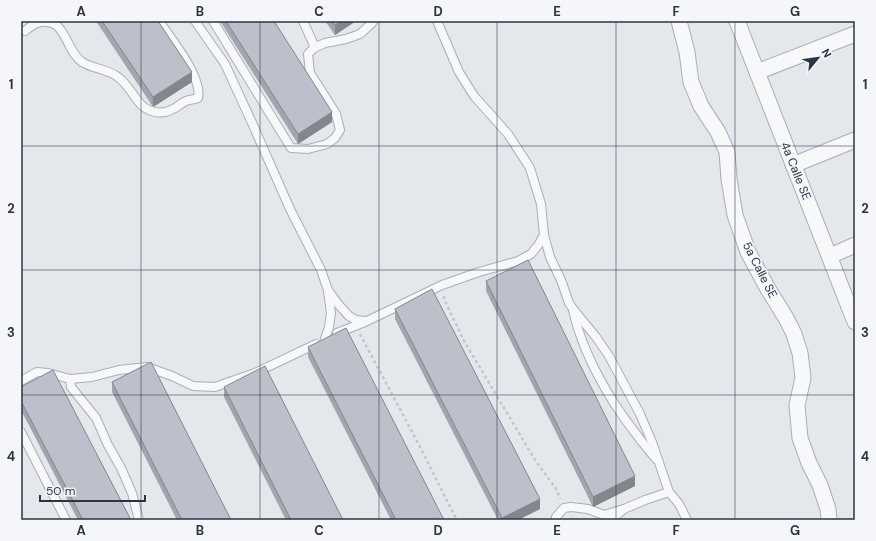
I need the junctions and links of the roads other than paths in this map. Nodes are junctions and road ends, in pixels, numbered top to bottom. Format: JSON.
{"nodes":[{"id":1,"x":30,"y":21,"type":"edge"},
{"id":2,"x":159,"y":21,"type":"edge"},
{"id":3,"x":195,"y":21,"type":"edge"},
{"id":4,"x":213,"y":21,"type":"edge"},
{"id":5,"x":303,"y":21,"type":"edge"},
{"id":6,"x":373,"y":21,"type":"edge"},
{"id":7,"x":437,"y":21,"type":"edge"},
{"id":8,"x":679,"y":21,"type":"edge"},
{"id":9,"x":737,"y":21,"type":"edge"},
{"id":10,"x":56,"y":23,"type":"edge"},
{"id":11,"x":23,"y":33,"type":"edge"},
{"id":12,"x":855,"y":34,"type":"edge"},
{"id":13,"x":314,"y":48,"type":"junction"},
{"id":14,"x":757,"y":72,"type":"junction"},
{"id":15,"x":855,"y":140,"type":"edge"},
{"id":16,"x":793,"y":165,"type":"junction"},
{"id":17,"x":544,"y":235,"type":"junction"},
{"id":18,"x":855,"y":245,"type":"edge"},
{"id":19,"x":830,"y":256,"type":"junction"},
{"id":20,"x":328,"y":290,"type":"junction"},
{"id":21,"x":573,"y":309,"type":"junction"},
{"id":22,"x":365,"y":322,"type":"junction"},
{"id":23,"x":855,"y":322,"type":"edge"},
{"id":24,"x":325,"y":339,"type":"junction"},
{"id":25,"x":70,"y":379,"type":"junction"},
{"id":26,"x":21,"y":381,"type":"edge"},
{"id":27,"x":21,"y":432,"type":"edge"},
{"id":28,"x":659,"y":463,"type":"junction"},
{"id":29,"x":669,"y":492,"type":"junction"},
{"id":30,"x":624,"y":509,"type":"junction"},
{"id":31,"x":66,"y":520,"type":"edge"},
{"id":32,"x":139,"y":520,"type":"edge"},
{"id":33,"x":556,"y":520,"type":"edge"},
{"id":34,"x":610,"y":520,"type":"edge"},
{"id":35,"x":687,"y":520,"type":"edge"},
{"id":36,"x":829,"y":520,"type":"edge"}],
"edges":[{"from":1,"to":11,"type":"lane"},
{"from":2,"to":10,"type":"lane"},
{"from":3,"to":20,"type":"lane"},
{"from":4,"to":13,"type":"lane"},
{"from":5,"to":13,"type":"lane"},
{"from":6,"to":13,"type":"lane"},
{"from":7,"to":17,"type":"lane"},
{"from":8,"to":36,"type":"street","name":"5a Calle SE"},
{"from":9,"to":14,"type":"street","name":"4a Calle SE"},
{"from":10,"to":11,"type":"lane"},
{"from":12,"to":14,"type":"street"},
{"from":14,"to":16,"type":"street","name":"4a Calle SE"},
{"from":15,"to":16,"type":"street"},
{"from":16,"to":19,"type":"street","name":"4a Calle SE"},
{"from":17,"to":21,"type":"lane"},
{"from":17,"to":22,"type":"lane"},
{"from":18,"to":19,"type":"street"},
{"from":19,"to":23,"type":"street","name":"4a Calle SE"},
{"from":20,"to":22,"type":"lane"},
{"from":20,"to":24,"type":"lane"},
{"from":21,"to":28,"type":"lane"},
{"from":21,"to":28,"type":"lane"},
{"from":22,"to":24,"type":"lane"},
{"from":24,"to":25,"type":"lane"},
{"from":25,"to":26,"type":"lane"},
{"from":25,"to":32,"type":"lane"},
{"from":27,"to":31,"type":"lane"},
{"from":28,"to":29,"type":"lane"},
{"from":29,"to":30,"type":"lane"},
{"from":29,"to":35,"type":"lane"},
{"from":30,"to":33,"type":"lane"},
{"from":30,"to":34,"type":"lane"}]}
